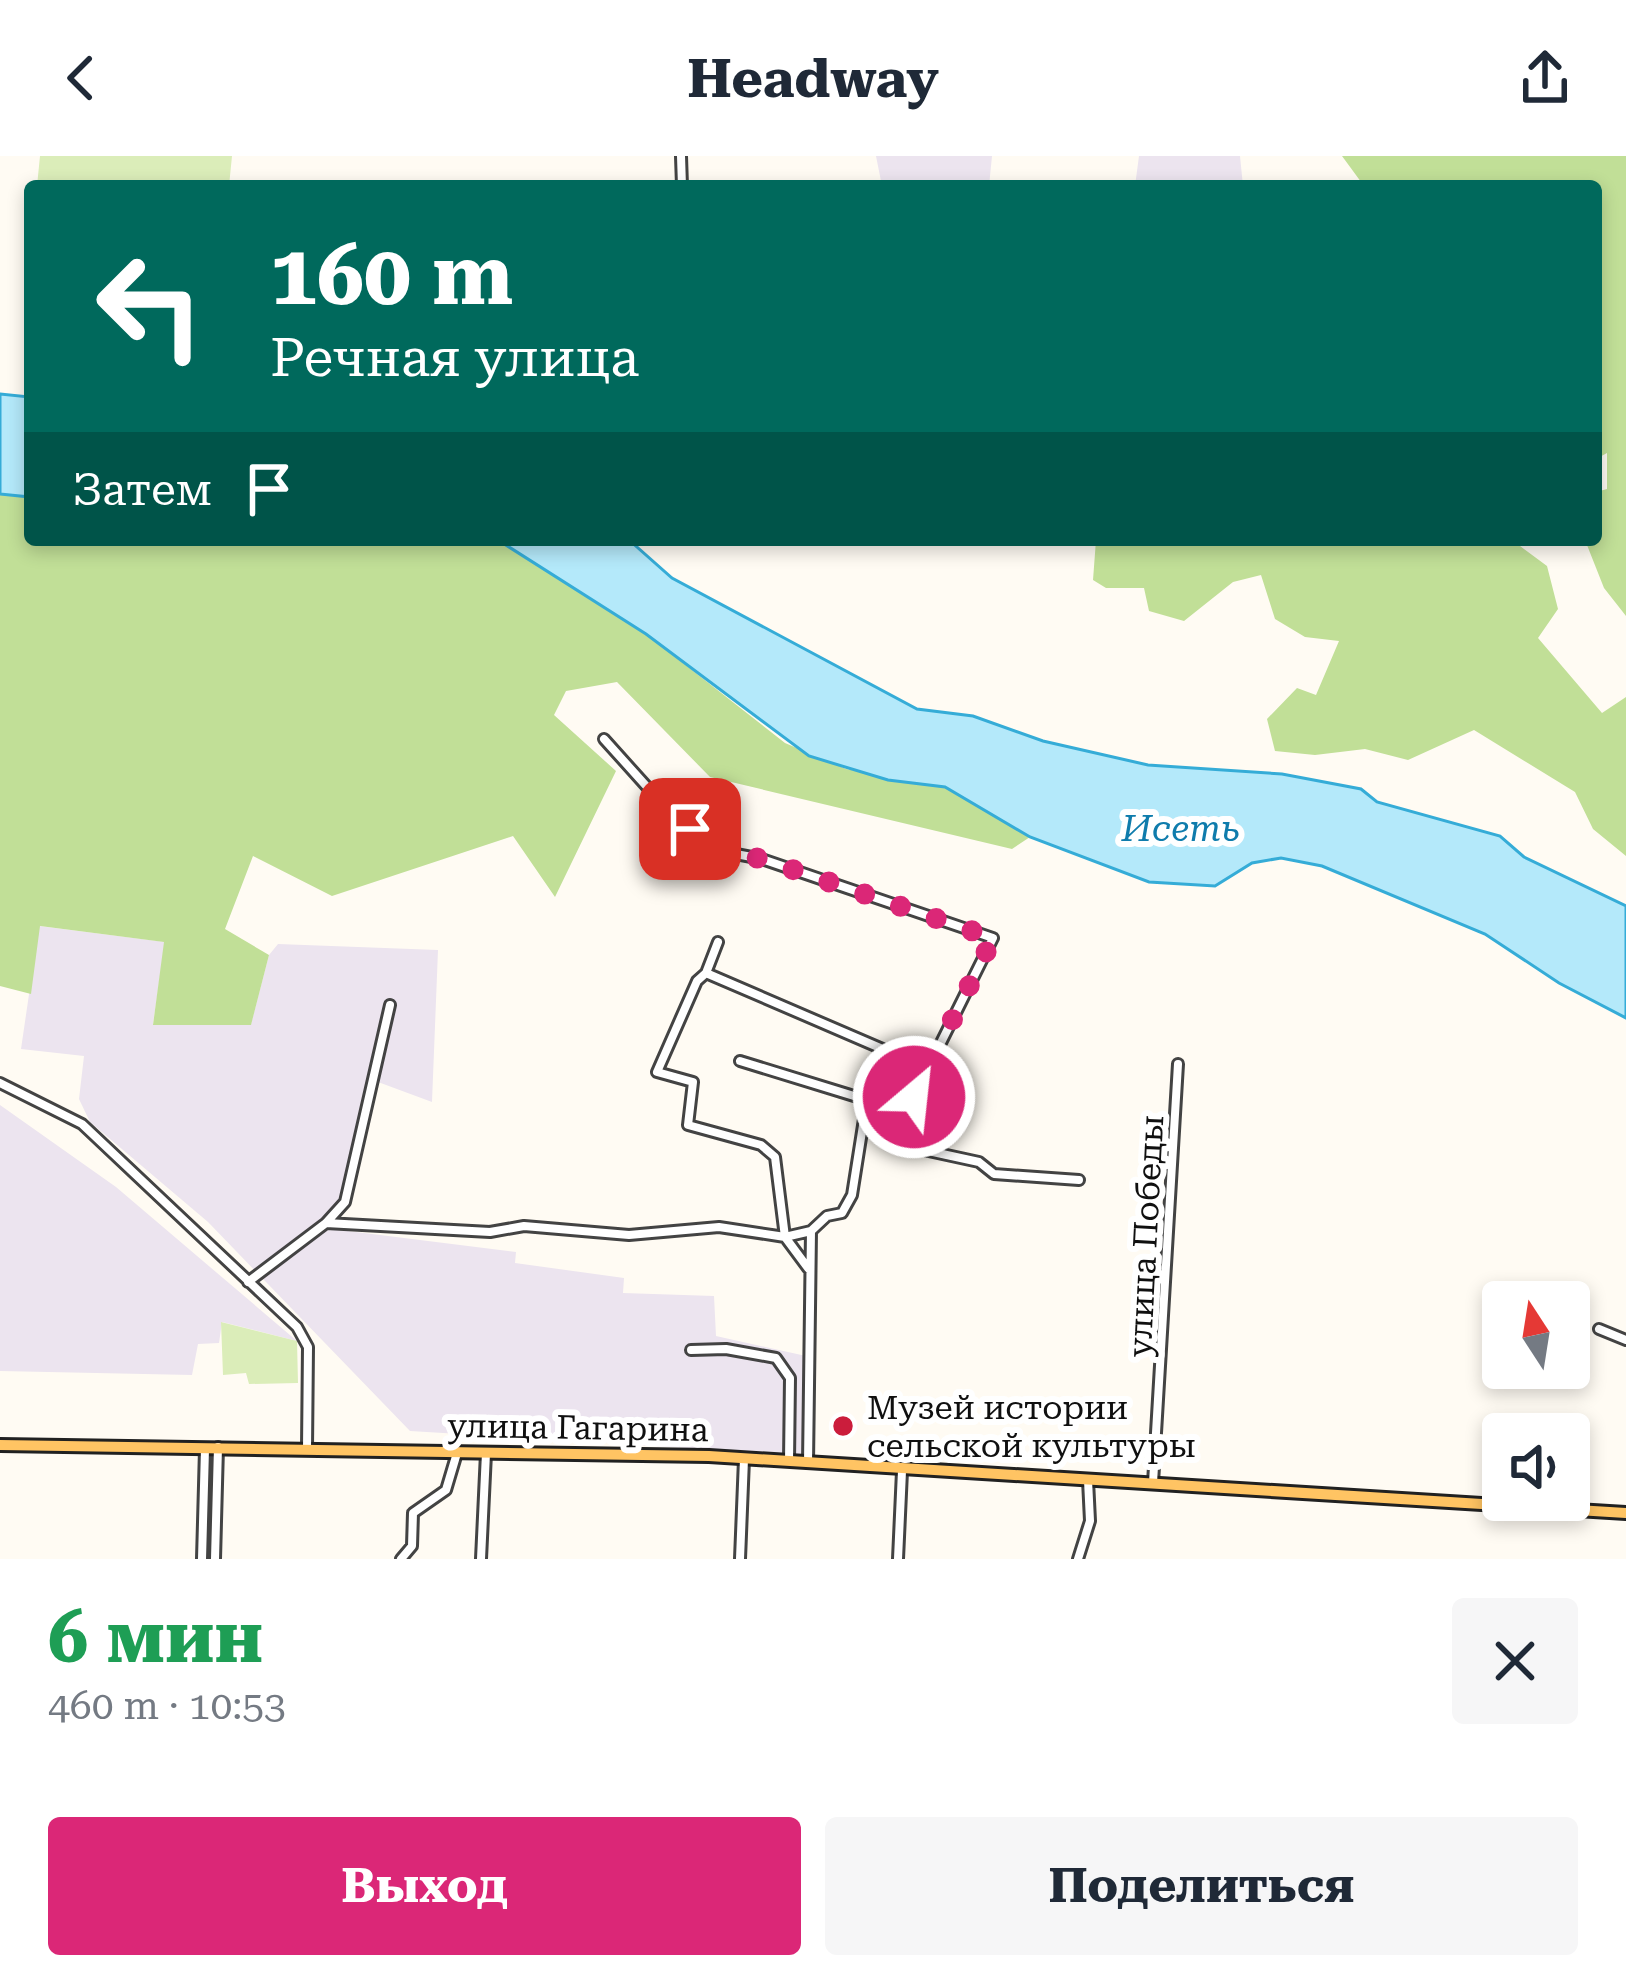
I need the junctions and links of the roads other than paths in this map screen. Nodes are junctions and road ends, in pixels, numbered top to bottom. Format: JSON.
{"nodes":[{"id":1,"x":604,"y":739,"type":"dead end"},
{"id":2,"x":718,"y":942,"type":"dead end"},
{"id":3,"x":706,"y":973,"type":"junction"},
{"id":4,"x":390,"y":1005,"type":"dead end"},
{"id":5,"x":740,"y":1061,"type":"dead end"},
{"id":6,"x":1178,"y":1064,"type":"dead end"},
{"id":7,"x":929,"y":1069,"type":"junction"},
{"id":8,"x":0,"y":1083,"type":"edge"},
{"id":9,"x":867,"y":1100,"type":"junction"},
{"id":10,"x":902,"y":1103,"type":"junction"},
{"id":11,"x":1078,"y":1180,"type":"dead end"},
{"id":12,"x":326,"y":1223,"type":"junction"},
{"id":13,"x":811,"y":1231,"type":"junction"},
{"id":14,"x":785,"y":1237,"type":"junction"},
{"id":15,"x":809,"y":1269,"type":"junction"},
{"id":16,"x":248,"y":1282,"type":"junction"},
{"id":17,"x":1599,"y":1329,"type":"dead end"},
{"id":18,"x":1626,"y":1340,"type":"edge"},
{"id":19,"x":691,"y":1350,"type":"dead end"},
{"id":20,"x":0,"y":1445,"type":"edge"},
{"id":21,"x":212,"y":1447,"type":"junction"},
{"id":22,"x":308,"y":1448,"type":"junction"},
{"id":23,"x":458,"y":1451,"type":"junction"},
{"id":24,"x":486,"y":1452,"type":"junction"},
{"id":25,"x":744,"y":1459,"type":"junction"},
{"id":26,"x":788,"y":1463,"type":"junction"},
{"id":27,"x":808,"y":1465,"type":"junction"},
{"id":28,"x":902,"y":1471,"type":"junction"},
{"id":29,"x":1088,"y":1480,"type":"junction"},
{"id":30,"x":1153,"y":1483,"type":"junction"},
{"id":31,"x":1626,"y":1514,"type":"edge"},
{"id":32,"x":202,"y":1559,"type":"edge"},
{"id":33,"x":215,"y":1559,"type":"edge"},
{"id":34,"x":401,"y":1559,"type":"edge"},
{"id":35,"x":482,"y":1559,"type":"edge"},
{"id":36,"x":740,"y":1559,"type":"edge"},
{"id":37,"x":898,"y":1559,"type":"edge"},
{"id":38,"x":1078,"y":1559,"type":"edge"}],
"edges":[{"from":1,"to":7,"type":"street"},
{"from":2,"to":3,"type":"street"},
{"from":3,"to":7,"type":"street"},
{"from":3,"to":14,"type":"street"},
{"from":4,"to":12,"type":"street"},
{"from":5,"to":9,"type":"street"},
{"from":6,"to":30,"type":"street","name":"улица Победы"},
{"from":7,"to":10,"type":"street"},
{"from":8,"to":16,"type":"street"},
{"from":9,"to":10,"type":"street"},
{"from":9,"to":13,"type":"street"},
{"from":10,"to":11,"type":"street"},
{"from":12,"to":14,"type":"street"},
{"from":12,"to":16,"type":"street"},
{"from":13,"to":14,"type":"street"},
{"from":13,"to":15,"type":"street"},
{"from":14,"to":15,"type":"street"},
{"from":15,"to":27,"type":"street"},
{"from":16,"to":22,"type":"street"},
{"from":17,"to":18,"type":"street"},
{"from":19,"to":26,"type":"street"},
{"from":20,"to":21,"type":"main road","name":"улица Гагарина"},
{"from":21,"to":22,"type":"main road","name":"улица Гагарина"},
{"from":21,"to":32,"type":"street"},
{"from":21,"to":33,"type":"street"},
{"from":22,"to":23,"type":"main road","name":"улица Гагарина"},
{"from":23,"to":24,"type":"main road","name":"улица Гагарина"},
{"from":23,"to":34,"type":"street"},
{"from":24,"to":25,"type":"main road","name":"улица Гагарина"},
{"from":24,"to":35,"type":"street"},
{"from":25,"to":26,"type":"main road","name":"улица Гагарина"},
{"from":25,"to":36,"type":"street"},
{"from":26,"to":27,"type":"main road","name":"улица Гагарина"},
{"from":27,"to":28,"type":"main road","name":"улица Гагарина"},
{"from":28,"to":29,"type":"main road","name":"улица Гагарина"},
{"from":28,"to":37,"type":"street"},
{"from":29,"to":30,"type":"main road","name":"улица Гагарина"},
{"from":29,"to":38,"type":"street"},
{"from":30,"to":31,"type":"main road","name":"улица Гагарина"}]}
